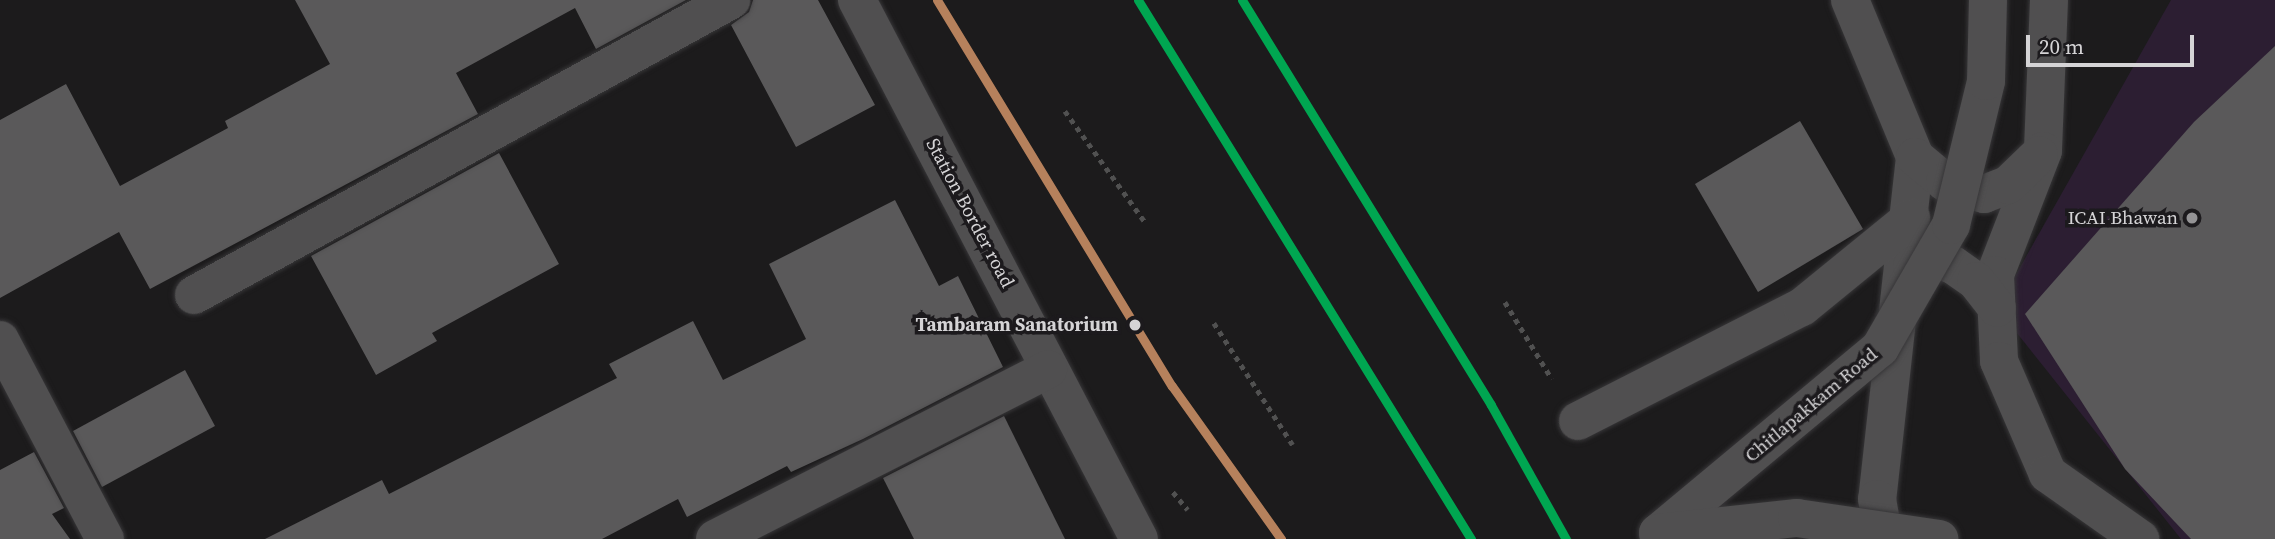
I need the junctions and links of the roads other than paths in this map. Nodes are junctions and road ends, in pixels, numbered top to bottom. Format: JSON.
{"nodes":[{"id":1,"x":731,"y":0,"type":"edge"},
{"id":2,"x":857,"y":0,"type":"edge"},
{"id":3,"x":1850,"y":0,"type":"edge"},
{"id":4,"x":1988,"y":0,"type":"edge"},
{"id":5,"x":2049,"y":0,"type":"edge"},
{"id":6,"x":2043,"y":151,"type":"junction"},
{"id":7,"x":1914,"y":157,"type":"junction"},
{"id":8,"x":1911,"y":218,"type":"junction"},
{"id":9,"x":1898,"y":278,"type":"junction"},
{"id":10,"x":194,"y":295,"type":"dead end"},
{"id":11,"x":1997,"y":308,"type":"junction"},
{"id":12,"x":0,"y":340,"type":"edge"},
{"id":13,"x":1048,"y":369,"type":"junction"},
{"id":14,"x":1578,"y":421,"type":"road end"},
{"id":15,"x":1655,"y":536,"type":"edge"},
{"id":16,"x":105,"y":539,"type":"edge"},
{"id":17,"x":715,"y":539,"type":"edge"},
{"id":18,"x":1139,"y":539,"type":"edge"},
{"id":19,"x":1884,"y":539,"type":"edge"},
{"id":20,"x":1939,"y":539,"type":"edge"},
{"id":21,"x":2140,"y":539,"type":"edge"}],
"edges":[{"from":1,"to":10,"type":"street"},
{"from":2,"to":13,"type":"street","name":"Station Border road"},
{"from":3,"to":7,"type":"street"},
{"from":4,"to":15,"type":"street","name":"Chitlapakkam Road","bridge":true},
{"from":5,"to":6,"type":"street"},
{"from":6,"to":7,"type":"street"},
{"from":6,"to":11,"type":"street"},
{"from":7,"to":8,"type":"street"},
{"from":8,"to":9,"type":"street"},
{"from":8,"to":14,"type":"street"},
{"from":9,"to":11,"type":"street"},
{"from":9,"to":19,"type":"street"},
{"from":11,"to":21,"type":"street"},
{"from":12,"to":16,"type":"street"},
{"from":13,"to":17,"type":"street"},
{"from":13,"to":18,"type":"street","name":"Station Border road"},
{"from":15,"to":20,"type":"street","bridge":true}]}
